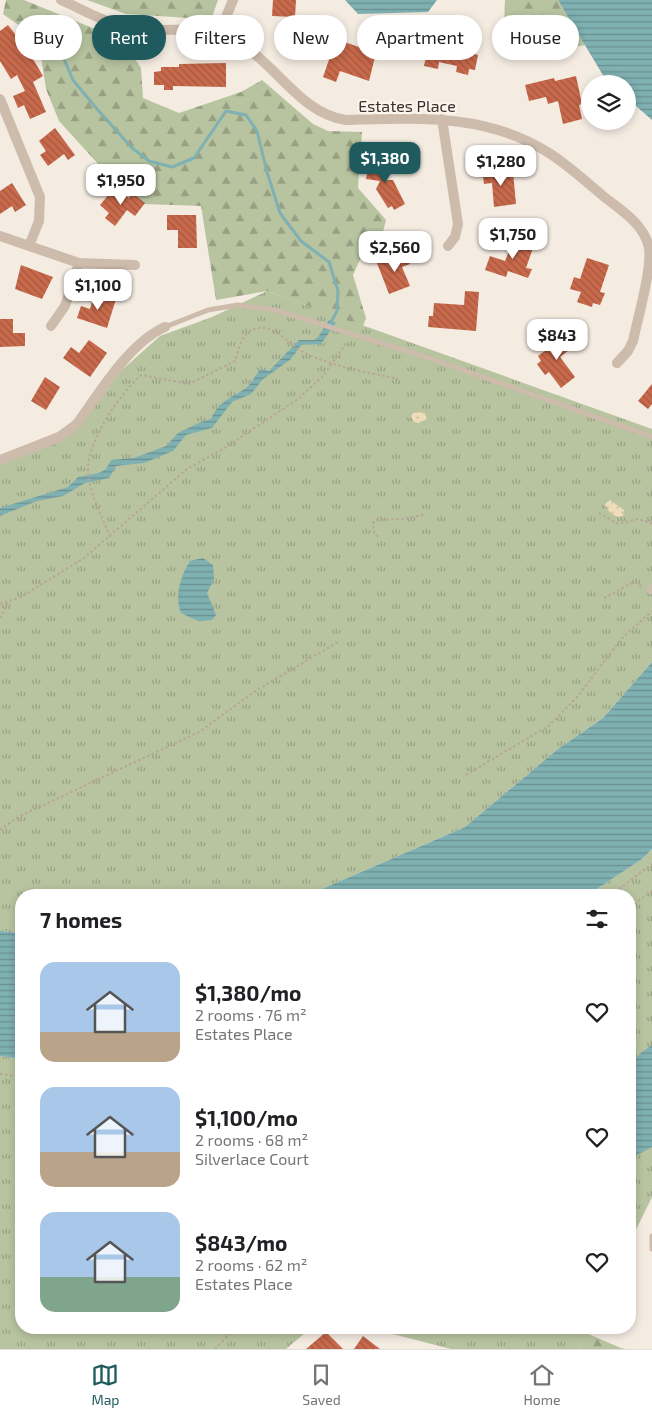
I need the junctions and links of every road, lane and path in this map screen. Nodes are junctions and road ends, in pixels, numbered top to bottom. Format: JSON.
{"nodes":[{"id":1,"x":61,"y":0,"type":"edge"},
{"id":2,"x":233,"y":0,"type":"edge"},
{"id":3,"x":227,"y":15,"type":"edge"},
{"id":4,"x":176,"y":28,"type":"edge"},
{"id":5,"x":259,"y":60,"type":"edge"},
{"id":6,"x":0,"y":99,"type":"edge"},
{"id":7,"x":442,"y":119,"type":"junction"},
{"id":8,"x":0,"y":236,"type":"edge"},
{"id":9,"x":29,"y":246,"type":"junction"},
{"id":10,"x":448,"y":246,"type":"dead end"},
{"id":11,"x":79,"y":263,"type":"junction"},
{"id":12,"x":135,"y":265,"type":"dead end"},
{"id":13,"x":52,"y":326,"type":"dead end"},
{"id":14,"x":165,"y":327,"type":"joint"},
{"id":15,"x":351,"y":334,"type":"junction"},
{"id":16,"x":333,"y":363,"type":"junction"},
{"id":17,"x":617,"y":363,"type":"dead end"},
{"id":18,"x":398,"y":379,"type":"dead end"},
{"id":19,"x":652,"y":437,"type":"edge"},
{"id":20,"x":0,"y":460,"type":"edge"},
{"id":21,"x":599,"y":513,"type":"dead end"},
{"id":22,"x":426,"y":514,"type":"dead end"},
{"id":23,"x":652,"y":523,"type":"edge"},
{"id":24,"x":110,"y":537,"type":"junction"},
{"id":25,"x":378,"y":537,"type":"dead end"},
{"id":26,"x":651,"y":590,"type":"edge"},
{"id":27,"x":604,"y":598,"type":"dead end"},
{"id":28,"x":9,"y":601,"type":"junction"},
{"id":29,"x":0,"y":604,"type":"edge"},
{"id":30,"x":652,"y":611,"type":"edge"},
{"id":31,"x":0,"y":618,"type":"edge"},
{"id":32,"x":338,"y":642,"type":"dead end"},
{"id":33,"x":466,"y":775,"type":"dead end"},
{"id":34,"x":0,"y":830,"type":"edge"},
{"id":35,"x":652,"y":864,"type":"edge"},
{"id":36,"x":619,"y":889,"type":"edge"},
{"id":37,"x":652,"y":891,"type":"edge"},
{"id":38,"x":636,"y":903,"type":"edge"},
{"id":39,"x":0,"y":1074,"type":"edge"},
{"id":40,"x":15,"y":1076,"type":"edge"},
{"id":41,"x":652,"y":1236,"type":"edge"},
{"id":42,"x":652,"y":1249,"type":"edge"},
{"id":43,"x":229,"y":1334,"type":"edge"},
{"id":44,"x":215,"y":1349,"type":"edge"}],
"edges":[{"from":1,"to":4,"type":"street","name":"Estates Place"},
{"from":2,"to":3,"type":"street"},
{"from":5,"to":7,"type":"street","name":"Estates Place"},
{"from":6,"to":9,"type":"street"},
{"from":7,"to":10,"type":"street"},
{"from":7,"to":17,"type":"street","name":"Estates Place"},
{"from":8,"to":9,"type":"street"},
{"from":9,"to":11,"type":"street"},
{"from":11,"to":12,"type":"street"},
{"from":11,"to":13,"type":"street"},
{"from":14,"to":15,"type":"lane"},
{"from":14,"to":20,"type":"street"},
{"from":15,"to":16,"type":"path"},
{"from":15,"to":19,"type":"lane"},
{"from":16,"to":18,"type":"path"},
{"from":16,"to":24,"type":"path"},
{"from":16,"to":24,"type":"path"},
{"from":21,"to":23,"type":"path"},
{"from":22,"to":25,"type":"path"},
{"from":24,"to":28,"type":"path"},
{"from":26,"to":27,"type":"path"},
{"from":28,"to":29,"type":"path"},
{"from":28,"to":31,"type":"path"},
{"from":30,"to":33,"type":"path"},
{"from":32,"to":34,"type":"path"},
{"from":35,"to":36,"type":"path"},
{"from":37,"to":38,"type":"path"},
{"from":39,"to":40,"type":"path"},
{"from":41,"to":42,"type":"lane"},
{"from":43,"to":44,"type":"path"}]}
